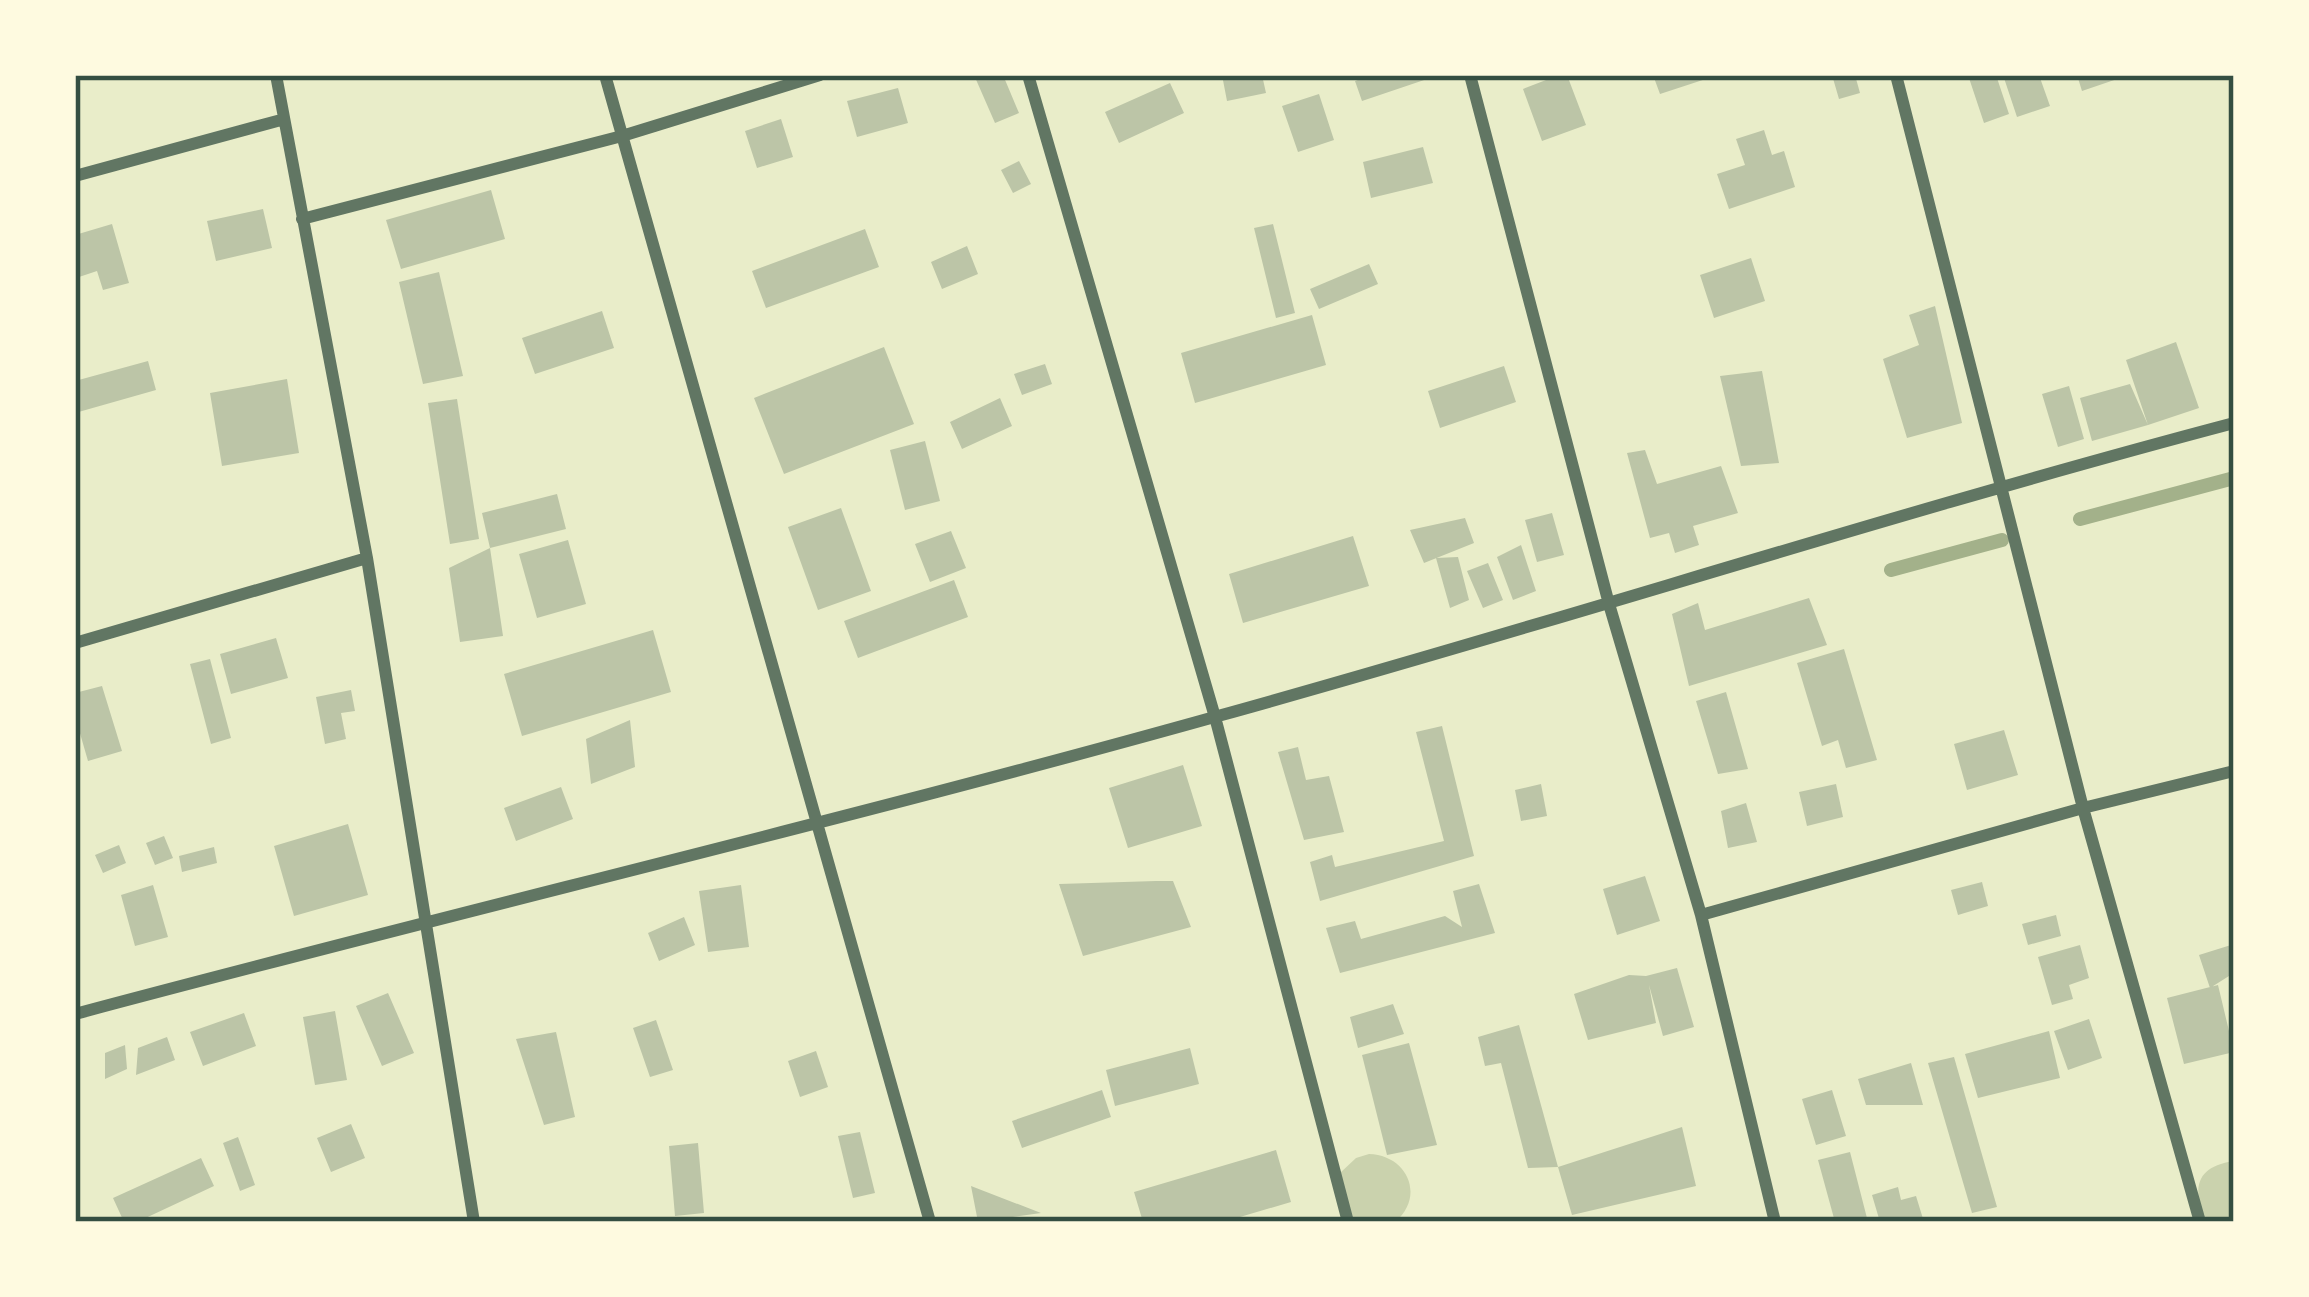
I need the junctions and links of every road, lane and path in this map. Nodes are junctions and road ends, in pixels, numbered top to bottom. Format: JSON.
{"nodes":[{"id":1,"x":275,"y":75,"type":"edge"},
{"id":2,"x":605,"y":75,"type":"edge"},
{"id":3,"x":820,"y":75,"type":"edge"},
{"id":4,"x":1028,"y":75,"type":"edge"},
{"id":5,"x":1470,"y":75,"type":"edge"},
{"id":6,"x":1895,"y":75,"type":"edge"},
{"id":7,"x":281,"y":120,"type":"junction"},
{"id":8,"x":622,"y":136,"type":"junction"},
{"id":9,"x":75,"y":176,"type":"edge"},
{"id":10,"x":302,"y":219,"type":"junction"},
{"id":11,"x":2234,"y":423,"type":"edge"},
{"id":12,"x":2001,"y":484,"type":"junction"},
{"id":13,"x":367,"y":559,"type":"junction"},
{"id":14,"x":1609,"y":604,"type":"junction"},
{"id":15,"x":75,"y":644,"type":"edge"},
{"id":16,"x":1215,"y":717,"type":"junction"},
{"id":17,"x":2234,"y":771,"type":"edge"},
{"id":18,"x":2083,"y":808,"type":"junction"},
{"id":19,"x":820,"y":822,"type":"junction"},
{"id":20,"x":1701,"y":915,"type":"junction"},
{"id":21,"x":427,"y":920,"type":"junction"},
{"id":22,"x":75,"y":1014,"type":"edge"},
{"id":23,"x":473,"y":1222,"type":"edge"},
{"id":24,"x":931,"y":1222,"type":"edge"},
{"id":25,"x":1348,"y":1222,"type":"edge"},
{"id":26,"x":1774,"y":1222,"type":"edge"},
{"id":27,"x":2200,"y":1222,"type":"edge"}],
"edges":[{"from":1,"to":7,"type":"street"},
{"from":2,"to":8,"type":"street"},
{"from":3,"to":8,"type":"street"},
{"from":4,"to":16,"type":"street"},
{"from":5,"to":14,"type":"street"},
{"from":6,"to":12,"type":"street"},
{"from":7,"to":9,"type":"street"},
{"from":7,"to":10,"type":"street"},
{"from":8,"to":10,"type":"street"},
{"from":8,"to":19,"type":"street"},
{"from":10,"to":13,"type":"street"},
{"from":11,"to":12,"type":"street"},
{"from":12,"to":14,"type":"street"},
{"from":12,"to":18,"type":"street"},
{"from":13,"to":15,"type":"street"},
{"from":13,"to":21,"type":"street"},
{"from":14,"to":16,"type":"street"},
{"from":14,"to":20,"type":"street"},
{"from":16,"to":19,"type":"street"},
{"from":16,"to":25,"type":"street"},
{"from":17,"to":18,"type":"street"},
{"from":18,"to":20,"type":"street"},
{"from":18,"to":27,"type":"street"},
{"from":19,"to":21,"type":"street"},
{"from":19,"to":24,"type":"street"},
{"from":20,"to":26,"type":"street"},
{"from":21,"to":22,"type":"street"},
{"from":21,"to":23,"type":"street"}]}
